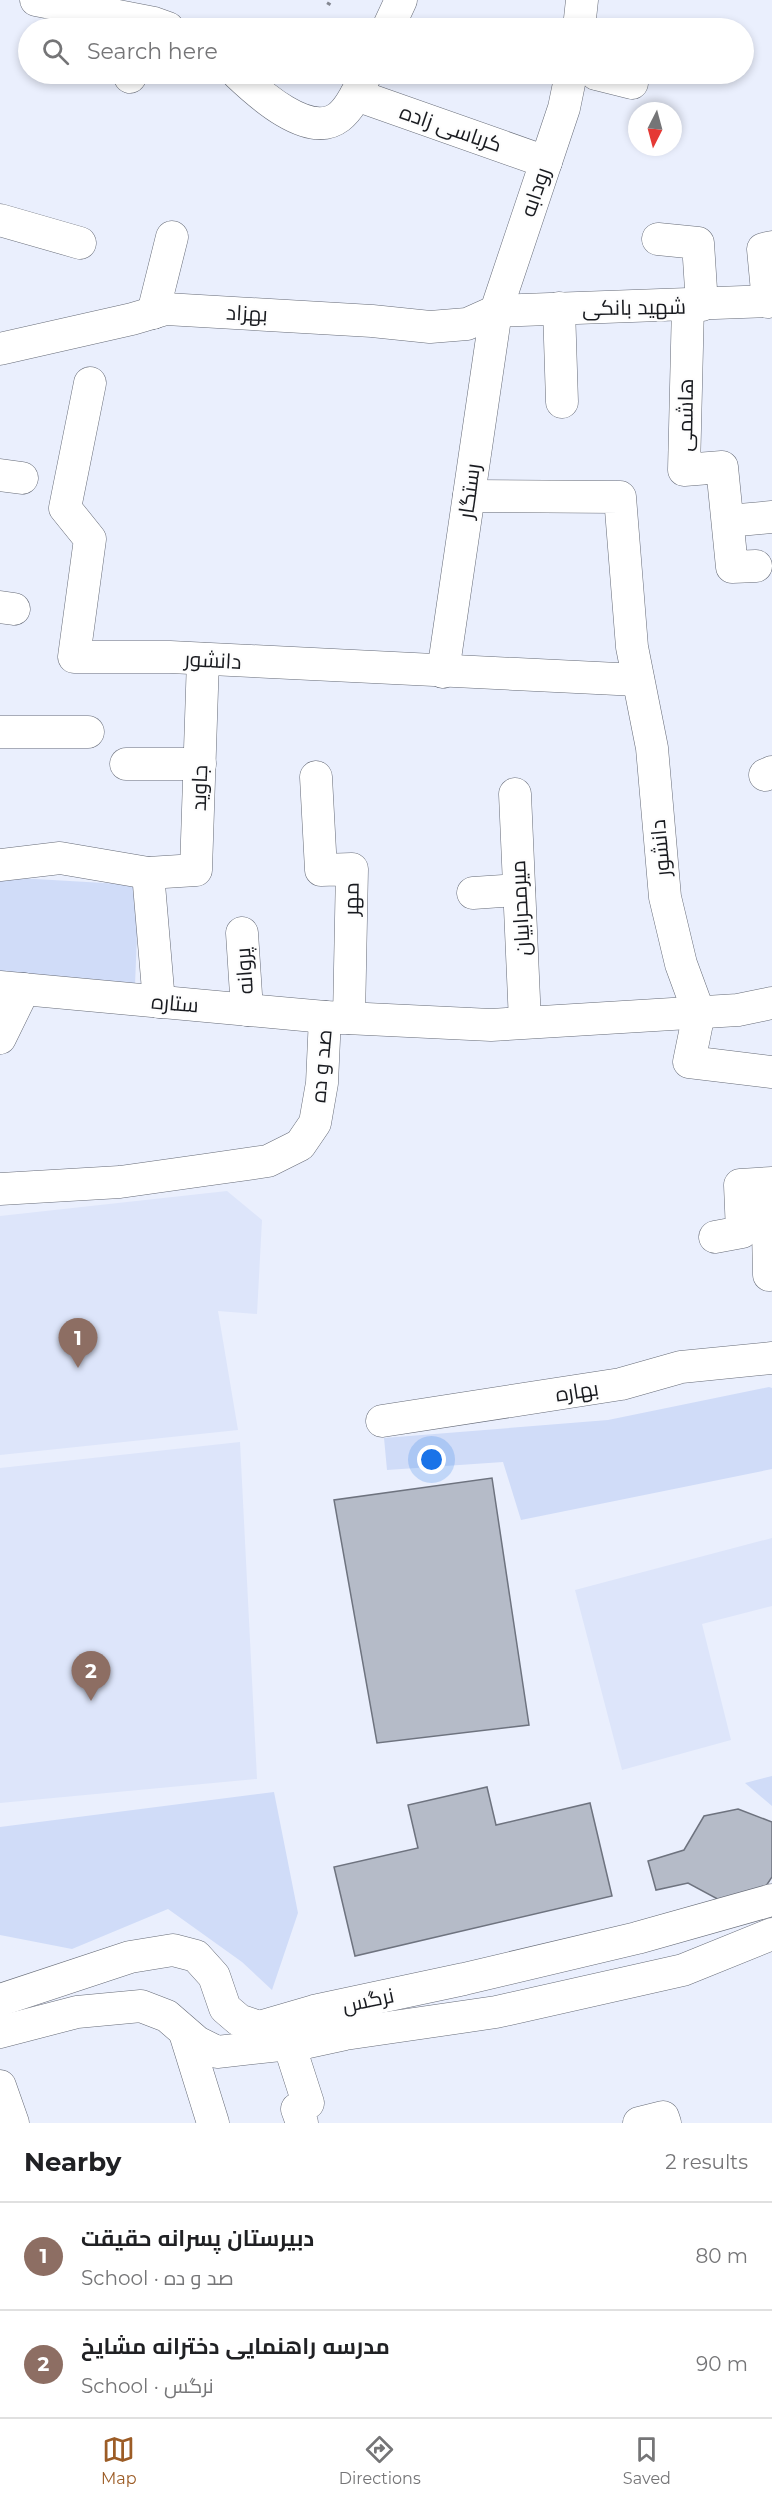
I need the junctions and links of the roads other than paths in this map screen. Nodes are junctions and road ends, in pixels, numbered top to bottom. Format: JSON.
{"nodes":[{"id":1,"x":36,"y":0,"type":"edge"},
{"id":2,"x":402,"y":0,"type":"edge"},
{"id":3,"x":582,"y":0,"type":"edge"},
{"id":4,"x":117,"y":18,"type":"edge"},
{"id":5,"x":393,"y":18,"type":"edge"},
{"id":6,"x":580,"y":18,"type":"edge"},
{"id":7,"x":249,"y":84,"type":"edge"},
{"id":8,"x":361,"y":84,"type":"edge"},
{"id":9,"x":569,"y":84,"type":"edge"},
{"id":10,"x":546,"y":162,"type":"junction"},
{"id":11,"x":0,"y":220,"type":"edge"},
{"id":12,"x":172,"y":237,"type":"dead end"},
{"id":13,"x":658,"y":239,"type":"dead end"},
{"id":14,"x":80,"y":243,"type":"dead end"},
{"id":15,"x":772,"y":247,"type":"edge"},
{"id":16,"x":770,"y":301,"type":"edge"},
{"id":17,"x":695,"y":305,"type":"junction"},
{"id":18,"x":559,"y":308,"type":"junction"},
{"id":19,"x":496,"y":310,"type":"junction"},
{"id":20,"x":153,"y":313,"type":"junction"},
{"id":21,"x":0,"y":357,"type":"edge"},
{"id":22,"x":90,"y":383,"type":"dead end"},
{"id":23,"x":562,"y":402,"type":"dead end"},
{"id":24,"x":469,"y":496,"type":"junction"},
{"id":25,"x":772,"y":517,"type":"edge"},
{"id":26,"x":728,"y":521,"type":"junction"},
{"id":27,"x":756,"y":566,"type":"dead end"},
{"id":28,"x":203,"y":659,"type":"junction"},
{"id":29,"x":443,"y":672,"type":"junction"},
{"id":30,"x":638,"y":680,"type":"junction"},
{"id":31,"x":0,"y":732,"type":"edge"},
{"id":32,"x":88,"y":732,"type":"dead end"},
{"id":33,"x":126,"y":764,"type":"dead end"},
{"id":34,"x":200,"y":764,"type":"junction"},
{"id":35,"x":316,"y":777,"type":"dead end"},
{"id":36,"x":515,"y":794,"type":"dead end"},
{"id":37,"x":0,"y":865,"type":"edge"},
{"id":38,"x":148,"y":873,"type":"junction"},
{"id":39,"x":519,"y":890,"type":"junction"},
{"id":40,"x":472,"y":893,"type":"dead end"},
{"id":41,"x":242,"y":933,"type":"dead end"},
{"id":42,"x":12,"y":988,"type":"edge"},
{"id":43,"x":159,"y":1002,"type":"junction"},
{"id":44,"x":772,"y":1003,"type":"edge"},
{"id":45,"x":247,"y":1010,"type":"junction"},
{"id":46,"x":699,"y":1013,"type":"junction"},
{"id":47,"x":337,"y":1017,"type":"junction"},
{"id":48,"x":525,"y":1023,"type":"junction"},
{"id":49,"x":0,"y":1038,"type":"edge"},
{"id":50,"x":772,"y":1072,"type":"edge"},
{"id":51,"x":760,"y":1184,"type":"edge"},
{"id":52,"x":0,"y":1190,"type":"edge"},
{"id":53,"x":715,"y":1237,"type":"dead end"},
{"id":54,"x":772,"y":1274,"type":"edge"},
{"id":55,"x":772,"y":1358,"type":"edge"},
{"id":56,"x":382,"y":1421,"type":"dead end"},
{"id":57,"x":772,"y":1900,"type":"edge"},
{"id":58,"x":772,"y":1934,"type":"edge"},
{"id":59,"x":0,"y":2000,"type":"edge"},
{"id":60,"x":0,"y":2032,"type":"edge"},
{"id":61,"x":185,"y":2033,"type":"junction"},
{"id":62,"x":289,"y":2044,"type":"junction"},
{"id":63,"x":0,"y":2086,"type":"edge"},
{"id":64,"x":13,"y":2123,"type":"edge"},
{"id":65,"x":213,"y":2123,"type":"edge"},
{"id":66,"x":302,"y":2123,"type":"edge"},
{"id":67,"x":639,"y":2123,"type":"edge"},
{"id":68,"x":665,"y":2123,"type":"edge"}],
"edges":[{"from":1,"to":4,"type":"street"},
{"from":2,"to":5,"type":"street"},
{"from":3,"to":6,"type":"street"},
{"from":7,"to":8,"type":"street"},
{"from":8,"to":10,"type":"street","name":"کرباسی زاده"},
{"from":9,"to":10,"type":"street","name":"رودابه"},
{"from":10,"to":19,"type":"street","name":"رودابه"},
{"from":11,"to":14,"type":"street"},
{"from":12,"to":20,"type":"street"},
{"from":13,"to":17,"type":"street"},
{"from":15,"to":16,"type":"street"},
{"from":16,"to":17,"type":"street","name":"شهید بانکی"},
{"from":17,"to":18,"type":"street","name":"شهید بانکی"},
{"from":17,"to":26,"type":"street","name":"هاشمی"},
{"from":18,"to":19,"type":"street","name":"شهید بانکی"},
{"from":18,"to":23,"type":"street"},
{"from":19,"to":20,"type":"street","name":"بهزاد"},
{"from":19,"to":24,"type":"street","name":"رستگار"},
{"from":20,"to":21,"type":"street","name":"بهزاد"},
{"from":22,"to":28,"type":"street","name":"دانشور"},
{"from":24,"to":29,"type":"street","name":"رستگار"},
{"from":24,"to":30,"type":"street","name":"دانشور"},
{"from":25,"to":26,"type":"street"},
{"from":26,"to":27,"type":"street","name":"هاشمی"},
{"from":28,"to":29,"type":"street","name":"دانشور"},
{"from":28,"to":34,"type":"street","name":"جاوید"},
{"from":29,"to":30,"type":"street","name":"دانشور"},
{"from":30,"to":46,"type":"street","name":"دانشور"},
{"from":31,"to":32,"type":"street"},
{"from":33,"to":34,"type":"street"},
{"from":34,"to":38,"type":"street","name":"جاوید"},
{"from":35,"to":47,"type":"street","name":"مهر"},
{"from":36,"to":39,"type":"street","name":"میرمحرابیان"},
{"from":37,"to":38,"type":"street","name":"جاوید"},
{"from":38,"to":43,"type":"street"},
{"from":39,"to":40,"type":"street"},
{"from":39,"to":48,"type":"street","name":"میرمحرابیان"},
{"from":41,"to":45,"type":"street","name":"پروانه"},
{"from":42,"to":43,"type":"street","name":"ستاره"},
{"from":42,"to":49,"type":"street","name":"ستاره"},
{"from":43,"to":45,"type":"street","name":"ستاره"},
{"from":44,"to":46,"type":"street","name":"صد و ده"},
{"from":45,"to":47,"type":"street","name":"ستاره"},
{"from":46,"to":48,"type":"street","name":"صد و ده"},
{"from":46,"to":50,"type":"street"},
{"from":47,"to":48,"type":"street","name":"صد و ده"},
{"from":47,"to":52,"type":"street","name":"صد و ده"},
{"from":51,"to":53,"type":"street"},
{"from":51,"to":54,"type":"street"},
{"from":55,"to":56,"type":"street","name":"بهاره"},
{"from":57,"to":59,"type":"street","name":"نرگس"},
{"from":58,"to":62,"type":"street","name":"نرگس"},
{"from":60,"to":61,"type":"street","name":"نرگس"},
{"from":61,"to":62,"type":"street","name":"نرگس"},
{"from":61,"to":65,"type":"street"},
{"from":62,"to":66,"type":"street"},
{"from":63,"to":64,"type":"street"},
{"from":67,"to":68,"type":"street"}]}
